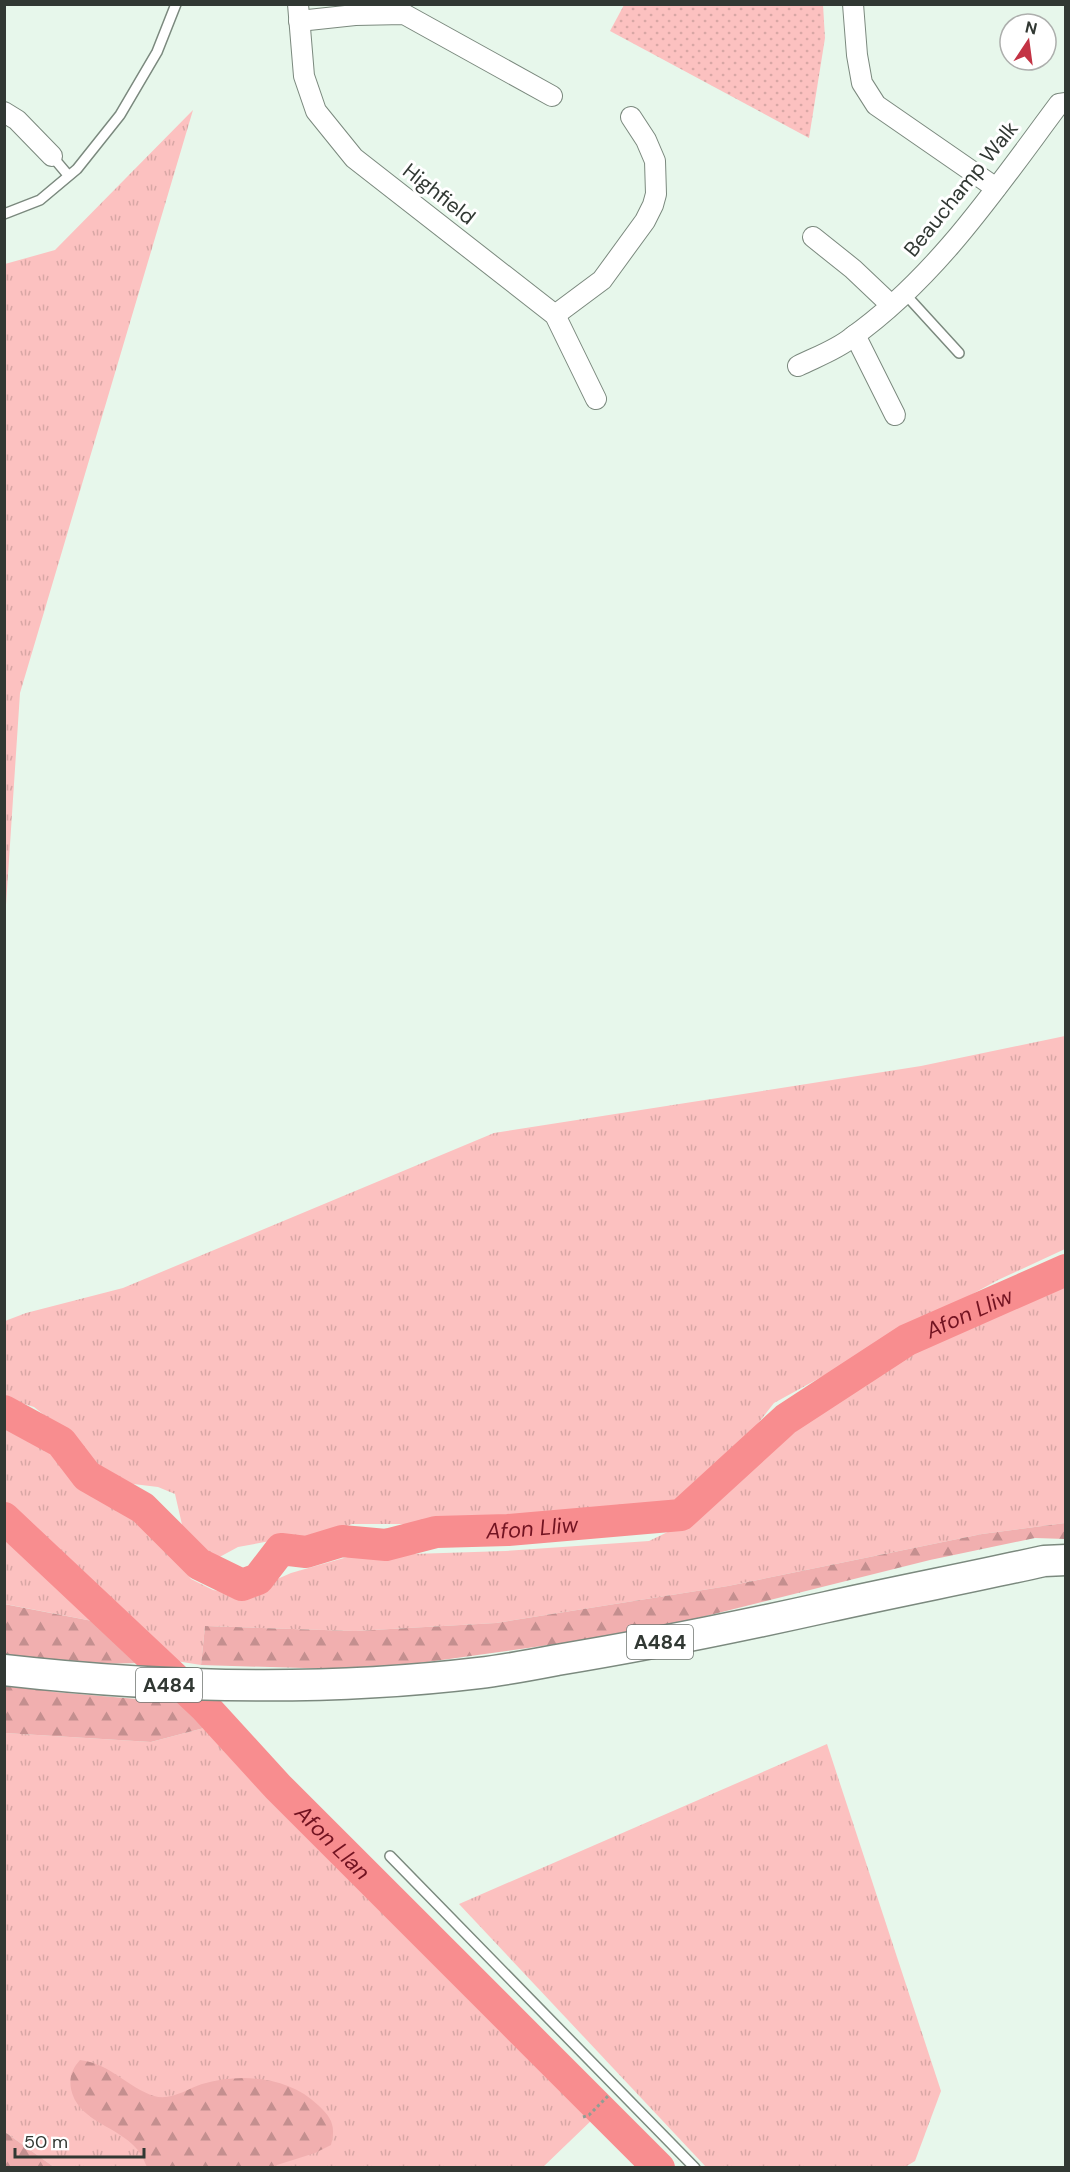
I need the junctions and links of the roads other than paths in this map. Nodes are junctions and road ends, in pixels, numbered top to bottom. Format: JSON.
{"nodes":[{"id":1,"x":176,"y":4,"type":"edge"},
{"id":2,"x":853,"y":4,"type":"edge"},
{"id":3,"x":298,"y":13,"type":"edge"},
{"id":4,"x":552,"y":96,"type":"dead end"},
{"id":5,"x":1065,"y":103,"type":"edge"},
{"id":6,"x":4,"y":112,"type":"edge"},
{"id":7,"x":631,"y":117,"type":"dead end"},
{"id":8,"x":52,"y":156,"type":"joint"},
{"id":9,"x":68,"y":176,"type":"junction"},
{"id":10,"x":996,"y":188,"type":"junction"},
{"id":11,"x":4,"y":214,"type":"edge"},
{"id":12,"x":813,"y":237,"type":"dead end"},
{"id":13,"x":898,"y":300,"type":"junction"},
{"id":14,"x":555,"y":315,"type":"junction"},
{"id":15,"x":855,"y":335,"type":"junction"},
{"id":16,"x":958,"y":353,"type":"dead end"},
{"id":17,"x":798,"y":366,"type":"dead end"},
{"id":18,"x":596,"y":399,"type":"dead end"},
{"id":19,"x":895,"y":415,"type":"dead end"},
{"id":20,"x":1065,"y":1560,"type":"edge"},
{"id":21,"x":4,"y":1670,"type":"edge"},
{"id":22,"x":390,"y":1856,"type":"dead end"},
{"id":23,"x":695,"y":2168,"type":"edge"}],
"edges":[{"from":1,"to":9,"type":"lane"},
{"from":2,"to":10,"type":"street"},
{"from":3,"to":4,"type":"street"},
{"from":3,"to":14,"type":"street","name":"Highfield"},
{"from":5,"to":10,"type":"street","name":"Beauchamp Walk"},
{"from":6,"to":8,"type":"street"},
{"from":7,"to":14,"type":"street"},
{"from":8,"to":9,"type":"lane"},
{"from":9,"to":11,"type":"lane"},
{"from":10,"to":13,"type":"street","name":"Beauchamp Walk"},
{"from":12,"to":13,"type":"street"},
{"from":13,"to":15,"type":"street","name":"Beauchamp Walk"},
{"from":13,"to":16,"type":"lane"},
{"from":14,"to":18,"type":"street","name":"Highfield"},
{"from":15,"to":17,"type":"street","name":"Beauchamp Walk"},
{"from":15,"to":19,"type":"street"},
{"from":20,"to":21,"type":"main road","number":"A484"},
{"from":22,"to":23,"type":"lane"}]}
